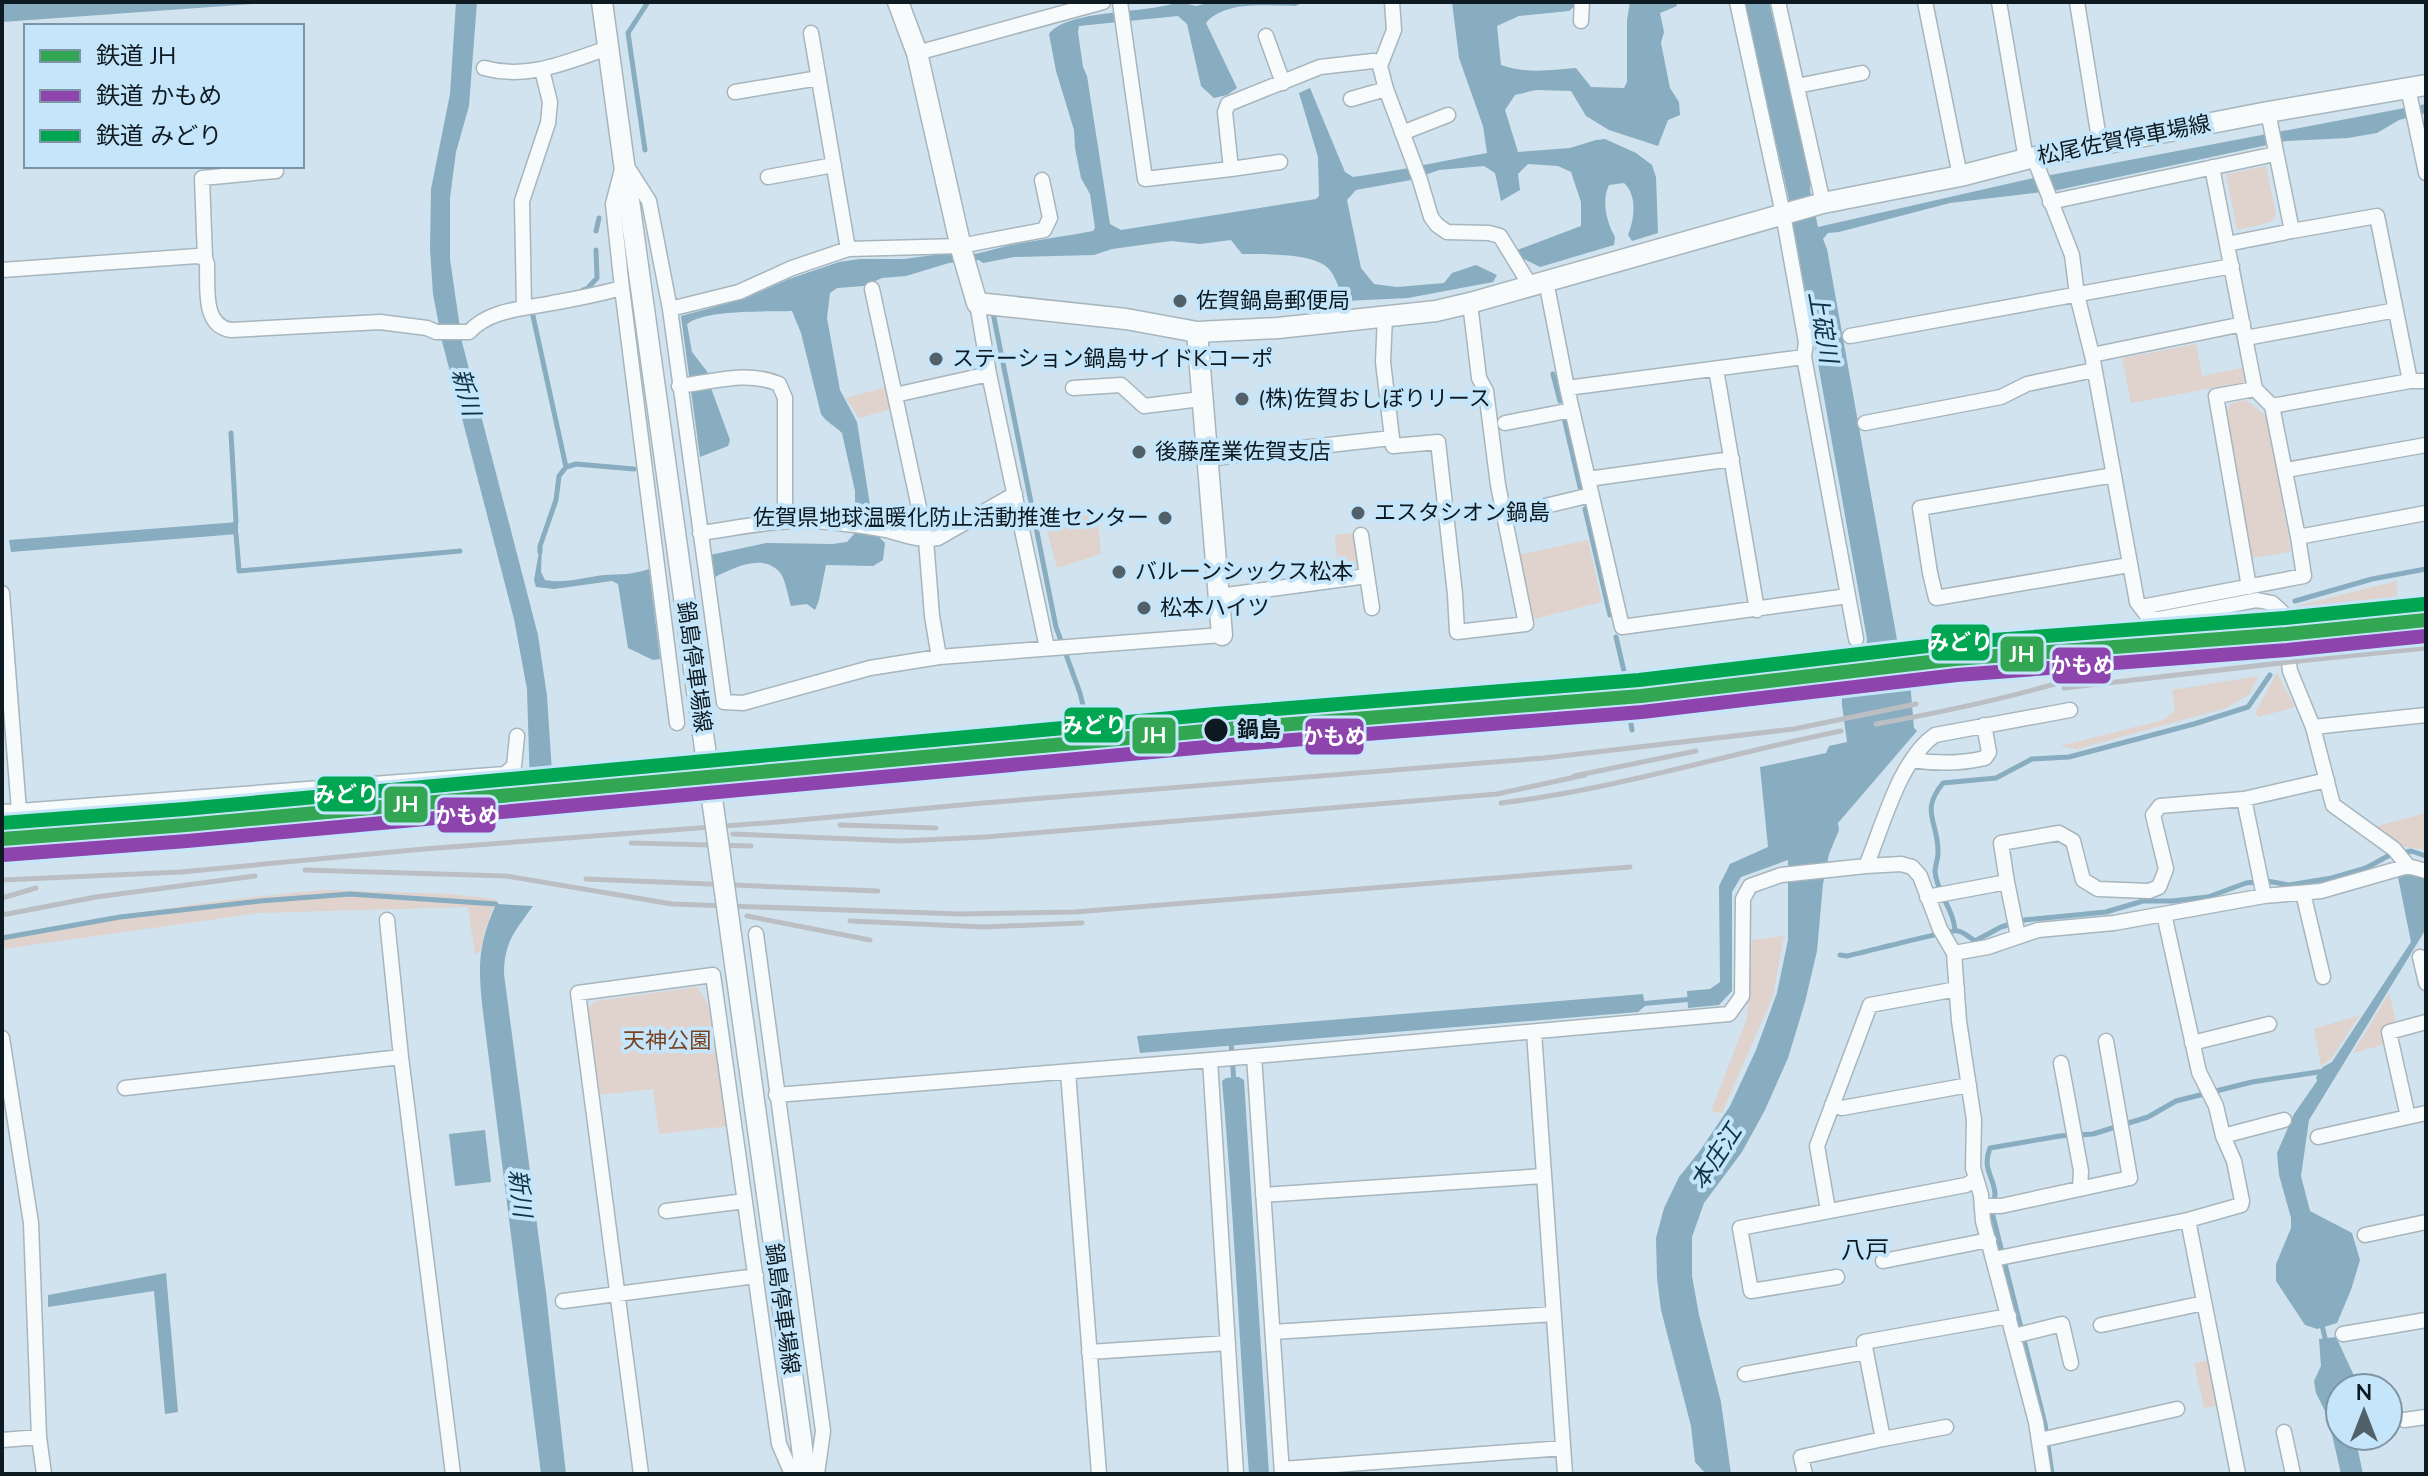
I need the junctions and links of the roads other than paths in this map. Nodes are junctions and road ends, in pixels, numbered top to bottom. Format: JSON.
{"nodes":[{"id":1,"x":602,"y":2,"type":"edge"},
{"id":2,"x":898,"y":2,"type":"edge"},
{"id":3,"x":1103,"y":2,"type":"edge"},
{"id":4,"x":1392,"y":2,"type":"edge"},
{"id":5,"x":1582,"y":2,"type":"edge"},
{"id":6,"x":1737,"y":2,"type":"edge"},
{"id":7,"x":1778,"y":2,"type":"edge"},
{"id":8,"x":1925,"y":2,"type":"edge"},
{"id":9,"x":1999,"y":2,"type":"edge"},
{"id":10,"x":2077,"y":2,"type":"edge"},
{"id":11,"x":1120,"y":4,"type":"edge"},
{"id":12,"x":1581,"y":21,"type":"dead end"},
{"id":13,"x":811,"y":33,"type":"dead end"},
{"id":14,"x":1266,"y":36,"type":"dead end"},
{"id":15,"x":608,"y":48,"type":"junction"},
{"id":16,"x":917,"y":53,"type":"junction"},
{"id":17,"x":1381,"y":62,"type":"junction"},
{"id":18,"x":484,"y":68,"type":"dead end"},
{"id":19,"x":542,"y":70,"type":"junction"},
{"id":20,"x":1862,"y":73,"type":"dead end"},
{"id":21,"x":819,"y":78,"type":"junction"},
{"id":22,"x":1283,"y":83,"type":"junction"},
{"id":23,"x":1797,"y":86,"type":"junction"},
{"id":24,"x":1386,"y":89,"type":"junction"},
{"id":25,"x":735,"y":92,"type":"dead end"},
{"id":26,"x":2415,"y":93,"type":"edge"},
{"id":27,"x":1351,"y":99,"type":"dead end"},
{"id":28,"x":1448,"y":115,"type":"dead end"},
{"id":29,"x":2269,"y":120,"type":"junction"},
{"id":30,"x":1402,"y":133,"type":"junction"},
{"id":31,"x":2100,"y":145,"type":"junction"},
{"id":32,"x":2274,"y":150,"type":"junction"},
{"id":33,"x":624,"y":161,"type":"junction"},
{"id":34,"x":1280,"y":162,"type":"dead end"},
{"id":35,"x":2034,"y":164,"type":"junction"},
{"id":36,"x":834,"y":165,"type":"junction"},
{"id":37,"x":2212,"y":167,"type":"junction"},
{"id":38,"x":1231,"y":169,"type":"junction"},
{"id":39,"x":276,"y":171,"type":"dead end"},
{"id":40,"x":2426,"y":173,"type":"edge"},
{"id":41,"x":1960,"y":176,"type":"junction"},
{"id":42,"x":768,"y":177,"type":"dead end"},
{"id":43,"x":1042,"y":180,"type":"dead end"},
{"id":44,"x":2049,"y":198,"type":"junction"},
{"id":45,"x":1823,"y":203,"type":"junction"},
{"id":46,"x":1783,"y":214,"type":"junction"},
{"id":47,"x":2292,"y":231,"type":"junction"},
{"id":48,"x":2227,"y":244,"type":"junction"},
{"id":49,"x":848,"y":249,"type":"junction"},
{"id":50,"x":962,"y":254,"type":"junction"},
{"id":51,"x":205,"y":258,"type":"junction"},
{"id":52,"x":2232,"y":266,"type":"junction"},
{"id":53,"x":2,"y":270,"type":"edge"},
{"id":54,"x":1538,"y":283,"type":"junction"},
{"id":55,"x":622,"y":288,"type":"junction"},
{"id":56,"x":872,"y":289,"type":"dead end"},
{"id":57,"x":2077,"y":295,"type":"junction"},
{"id":58,"x":977,"y":303,"type":"junction"},
{"id":59,"x":1470,"y":303,"type":"junction"},
{"id":60,"x":524,"y":306,"type":"junction"},
{"id":61,"x":670,"y":309,"type":"junction"},
{"id":62,"x":2396,"y":310,"type":"junction"},
{"id":63,"x":1385,"y":316,"type":"junction"},
{"id":64,"x":2245,"y":331,"type":"junction"},
{"id":65,"x":1197,"y":332,"type":"junction"},
{"id":66,"x":1850,"y":336,"type":"dead end"},
{"id":67,"x":1804,"y":357,"type":"junction"},
{"id":68,"x":2093,"y":362,"type":"junction"},
{"id":69,"x":1716,"y":369,"type":"junction"},
{"id":70,"x":989,"y":374,"type":"junction"},
{"id":71,"x":2410,"y":381,"type":"junction"},
{"id":72,"x":2426,"y":381,"type":"edge"},
{"id":73,"x":682,"y":385,"type":"junction"},
{"id":74,"x":1073,"y":388,"type":"dead end"},
{"id":75,"x":1567,"y":388,"type":"junction"},
{"id":76,"x":2255,"y":389,"type":"junction"},
{"id":77,"x":895,"y":395,"type":"junction"},
{"id":78,"x":1201,"y":399,"type":"junction"},
{"id":79,"x":2272,"y":406,"type":"junction"},
{"id":80,"x":1572,"y":410,"type":"junction"},
{"id":81,"x":1505,"y":423,"type":"dead end"},
{"id":82,"x":1865,"y":423,"type":"dead end"},
{"id":83,"x":1391,"y":438,"type":"junction"},
{"id":84,"x":2426,"y":445,"type":"edge"},
{"id":85,"x":1205,"y":459,"type":"junction"},
{"id":86,"x":1732,"y":459,"type":"junction"},
{"id":87,"x":2286,"y":470,"type":"junction"},
{"id":88,"x":2114,"y":475,"type":"junction"},
{"id":89,"x":1588,"y":479,"type":"junction"},
{"id":90,"x":1015,"y":494,"type":"junction"},
{"id":91,"x":1591,"y":495,"type":"junction"},
{"id":92,"x":1516,"y":513,"type":"dead end"},
{"id":93,"x":2426,"y":513,"type":"edge"},
{"id":94,"x":785,"y":520,"type":"junction"},
{"id":95,"x":700,"y":533,"type":"junction"},
{"id":96,"x":1361,"y":535,"type":"dead end"},
{"id":97,"x":2298,"y":537,"type":"junction"},
{"id":98,"x":926,"y":540,"type":"junction"},
{"id":99,"x":2129,"y":565,"type":"junction"},
{"id":100,"x":1367,"y":576,"type":"junction"},
{"id":101,"x":2249,"y":587,"type":"junction"},
{"id":102,"x":2,"y":593,"type":"edge"},
{"id":103,"x":1219,"y":596,"type":"junction"},
{"id":104,"x":1848,"y":596,"type":"junction"},
{"id":105,"x":2141,"y":607,"type":"junction"},
{"id":106,"x":1372,"y":608,"type":"dead end"},
{"id":107,"x":1757,"y":610,"type":"junction"},
{"id":108,"x":1222,"y":635,"type":"joint"},
{"id":109,"x":1856,"y":639,"type":"dead end"},
{"id":110,"x":1057,"y":647,"type":"junction"},
{"id":111,"x":939,"y":657,"type":"junction"},
{"id":112,"x":2070,"y":710,"type":"dead end"},
{"id":113,"x":2426,"y":715,"type":"edge"},
{"id":114,"x":677,"y":723,"type":"dead end"},
{"id":115,"x":1984,"y":725,"type":"junction"},
{"id":116,"x":2313,"y":727,"type":"junction"},
{"id":117,"x":517,"y":736,"type":"dead end"},
{"id":118,"x":1912,"y":760,"type":"junction"},
{"id":119,"x":2327,"y":780,"type":"junction"},
{"id":120,"x":2244,"y":799,"type":"junction"},
{"id":121,"x":19,"y":811,"type":"junction"},
{"id":122,"x":2,"y":812,"type":"edge"},
{"id":123,"x":2401,"y":858,"type":"junction"},
{"id":124,"x":1866,"y":866,"type":"junction"},
{"id":125,"x":2426,"y":871,"type":"edge"},
{"id":126,"x":2007,"y":882,"type":"junction"},
{"id":127,"x":2262,"y":887,"type":"junction"},
{"id":128,"x":2303,"y":893,"type":"junction"},
{"id":129,"x":1938,"y":894,"type":"junction"},
{"id":130,"x":2155,"y":905,"type":"junction"},
{"id":131,"x":387,"y":920,"type":"dead end"},
{"id":132,"x":2016,"y":927,"type":"junction"},
{"id":133,"x":756,"y":934,"type":"dead end"},
{"id":134,"x":1954,"y":953,"type":"junction"},
{"id":135,"x":2420,"y":957,"type":"dead end"},
{"id":136,"x":2323,"y":977,"type":"dead end"},
{"id":137,"x":2426,"y":983,"type":"edge"},
{"id":138,"x":1957,"y":989,"type":"junction"},
{"id":139,"x":2426,"y":1022,"type":"edge"},
{"id":140,"x":2269,"y":1024,"type":"dead end"},
{"id":141,"x":1534,"y":1032,"type":"junction"},
{"id":142,"x":2,"y":1038,"type":"edge"},
{"id":143,"x":2106,"y":1041,"type":"dead end"},
{"id":144,"x":2192,"y":1043,"type":"junction"},
{"id":145,"x":1249,"y":1056,"type":"junction"},
{"id":146,"x":401,"y":1057,"type":"junction"},
{"id":147,"x":1214,"y":1060,"type":"junction"},
{"id":148,"x":2061,"y":1063,"type":"dead end"},
{"id":149,"x":1068,"y":1072,"type":"junction"},
{"id":150,"x":1969,"y":1085,"type":"junction"},
{"id":151,"x":125,"y":1088,"type":"dead end"},
{"id":152,"x":776,"y":1095,"type":"junction"},
{"id":153,"x":1832,"y":1105,"type":"junction"},
{"id":154,"x":2426,"y":1113,"type":"edge"},
{"id":155,"x":2408,"y":1117,"type":"junction"},
{"id":156,"x":2284,"y":1120,"type":"dead end"},
{"id":157,"x":2223,"y":1136,"type":"junction"},
{"id":158,"x":2318,"y":1137,"type":"dead end"},
{"id":159,"x":1544,"y":1176,"type":"junction"},
{"id":160,"x":1976,"y":1179,"type":"junction"},
{"id":161,"x":2080,"y":1189,"type":"junction"},
{"id":162,"x":1263,"y":1195,"type":"junction"},
{"id":163,"x":745,"y":1201,"type":"junction"},
{"id":164,"x":1990,"y":1206,"type":"junction"},
{"id":165,"x":1828,"y":1210,"type":"junction"},
{"id":166,"x":666,"y":1211,"type":"dead end"},
{"id":167,"x":2188,"y":1220,"type":"junction"},
{"id":168,"x":2426,"y":1222,"type":"edge"},
{"id":169,"x":2365,"y":1235,"type":"dead end"},
{"id":170,"x":1989,"y":1240,"type":"junction"},
{"id":171,"x":2001,"y":1257,"type":"junction"},
{"id":172,"x":1883,"y":1261,"type":"dead end"},
{"id":173,"x":756,"y":1276,"type":"junction"},
{"id":174,"x":1837,"y":1277,"type":"dead end"},
{"id":175,"x":616,"y":1295,"type":"junction"},
{"id":176,"x":563,"y":1301,"type":"dead end"},
{"id":177,"x":2204,"y":1303,"type":"junction"},
{"id":178,"x":1554,"y":1314,"type":"junction"},
{"id":179,"x":2009,"y":1316,"type":"junction"},
{"id":180,"x":2426,"y":1320,"type":"edge"},
{"id":181,"x":2101,"y":1325,"type":"dead end"},
{"id":182,"x":1273,"y":1332,"type":"junction"},
{"id":183,"x":2020,"y":1334,"type":"junction"},
{"id":184,"x":2343,"y":1334,"type":"dead end"},
{"id":185,"x":1228,"y":1343,"type":"junction"},
{"id":186,"x":1089,"y":1352,"type":"junction"},
{"id":187,"x":1866,"y":1352,"type":"junction"},
{"id":188,"x":2071,"y":1363,"type":"dead end"},
{"id":189,"x":1745,"y":1374,"type":"dead end"},
{"id":190,"x":2177,"y":1409,"type":"dead end"},
{"id":191,"x":2426,"y":1417,"type":"edge"},
{"id":192,"x":2404,"y":1420,"type":"dead end"},
{"id":193,"x":1946,"y":1427,"type":"dead end"},
{"id":194,"x":2284,"y":1432,"type":"dead end"},
{"id":195,"x":39,"y":1437,"type":"junction"},
{"id":196,"x":1883,"y":1439,"type":"junction"},
{"id":197,"x":2045,"y":1439,"type":"junction"},
{"id":198,"x":2,"y":1440,"type":"edge"},
{"id":199,"x":1563,"y":1448,"type":"junction"},
{"id":200,"x":1282,"y":1472,"type":"edge"},
{"id":201,"x":44,"y":1474,"type":"edge"},
{"id":202,"x":453,"y":1474,"type":"edge"},
{"id":203,"x":641,"y":1474,"type":"edge"},
{"id":204,"x":792,"y":1474,"type":"edge"},
{"id":205,"x":805,"y":1474,"type":"edge"},
{"id":206,"x":817,"y":1474,"type":"edge"},
{"id":207,"x":1099,"y":1474,"type":"edge"},
{"id":208,"x":1236,"y":1474,"type":"edge"},
{"id":209,"x":1565,"y":1474,"type":"edge"},
{"id":210,"x":1805,"y":1474,"type":"edge"},
{"id":211,"x":2044,"y":1474,"type":"edge"},
{"id":212,"x":2238,"y":1474,"type":"edge"},
{"id":213,"x":2293,"y":1474,"type":"edge"}],
"edges":[{"from":1,"to":15,"type":"main road","name":"鍋島停車場線"},
{"from":2,"to":16,"type":"main road"},
{"from":3,"to":16,"type":"street"},
{"from":4,"to":17,"type":"street"},
{"from":5,"to":12,"type":"street"},
{"from":6,"to":46,"type":"street"},
{"from":7,"to":23,"type":"street"},
{"from":8,"to":41,"type":"street"},
{"from":9,"to":35,"type":"street"},
{"from":10,"to":31,"type":"street"},
{"from":11,"to":38,"type":"street"},
{"from":13,"to":21,"type":"street"},
{"from":14,"to":22,"type":"street"},
{"from":15,"to":19,"type":"street"},
{"from":15,"to":33,"type":"main road","name":"鍋島停車場線"},
{"from":16,"to":50,"type":"main road"},
{"from":17,"to":22,"type":"street"},
{"from":17,"to":24,"type":"street"},
{"from":18,"to":19,"type":"street"},
{"from":19,"to":60,"type":"street"},
{"from":20,"to":23,"type":"street"},
{"from":21,"to":25,"type":"street"},
{"from":21,"to":36,"type":"street"},
{"from":22,"to":38,"type":"street"},
{"from":23,"to":45,"type":"street"},
{"from":24,"to":27,"type":"street"},
{"from":24,"to":30,"type":"street"},
{"from":26,"to":29,"type":"main road","name":"松尾佐賀停車場線"},
{"from":26,"to":40,"type":"street"},
{"from":28,"to":30,"type":"street"},
{"from":29,"to":31,"type":"main road","name":"松尾佐賀停車場線"},
{"from":29,"to":32,"type":"street"},
{"from":30,"to":54,"type":"street"},
{"from":31,"to":35,"type":"main road","name":"松尾佐賀停車場線"},
{"from":32,"to":37,"type":"street"},
{"from":32,"to":47,"type":"street"},
{"from":33,"to":55,"type":"street"},
{"from":33,"to":61,"type":"street"},
{"from":33,"to":205,"type":"main road","name":"鍋島停車場線","bridge":true},
{"from":34,"to":38,"type":"street"},
{"from":35,"to":41,"type":"main road","name":"松尾佐賀停車場線"},
{"from":35,"to":44,"type":"street"},
{"from":36,"to":42,"type":"street"},
{"from":36,"to":49,"type":"street"},
{"from":37,"to":44,"type":"street"},
{"from":37,"to":48,"type":"street"},
{"from":39,"to":51,"type":"street"},
{"from":41,"to":45,"type":"main road","name":"松尾佐賀停車場線"},
{"from":43,"to":50,"type":"street"},
{"from":44,"to":57,"type":"street"},
{"from":45,"to":46,"type":"main road","name":"松尾佐賀停車場線"},
{"from":46,"to":54,"type":"main road"},
{"from":46,"to":67,"type":"street"},
{"from":47,"to":48,"type":"street"},
{"from":47,"to":62,"type":"street"},
{"from":48,"to":52,"type":"street"},
{"from":49,"to":50,"type":"street"},
{"from":49,"to":61,"type":"street"},
{"from":50,"to":58,"type":"main road"},
{"from":51,"to":53,"type":"street"},
{"from":51,"to":60,"type":"street"},
{"from":52,"to":57,"type":"street"},
{"from":52,"to":64,"type":"street"},
{"from":54,"to":59,"type":"main road"},
{"from":54,"to":75,"type":"street"},
{"from":55,"to":60,"type":"street"},
{"from":55,"to":114,"type":"street"},
{"from":56,"to":77,"type":"street"},
{"from":57,"to":66,"type":"street"},
{"from":57,"to":68,"type":"street"},
{"from":58,"to":65,"type":"main road"},
{"from":58,"to":70,"type":"street"},
{"from":59,"to":63,"type":"main road"},
{"from":59,"to":83,"type":"street"},
{"from":61,"to":73,"type":"street"},
{"from":62,"to":64,"type":"street"},
{"from":62,"to":71,"type":"street"},
{"from":63,"to":65,"type":"main road"},
{"from":63,"to":83,"type":"street"},
{"from":64,"to":68,"type":"street"},
{"from":64,"to":76,"type":"street"},
{"from":65,"to":78,"type":"main road"},
{"from":67,"to":69,"type":"street"},
{"from":67,"to":104,"type":"street"},
{"from":68,"to":82,"type":"street"},
{"from":68,"to":88,"type":"street"},
{"from":69,"to":75,"type":"street"},
{"from":69,"to":86,"type":"street"},
{"from":70,"to":77,"type":"street"},
{"from":70,"to":90,"type":"street"},
{"from":71,"to":72,"type":"street"},
{"from":71,"to":79,"type":"street"},
{"from":73,"to":94,"type":"street"},
{"from":73,"to":95,"type":"street"},
{"from":74,"to":78,"type":"street"},
{"from":75,"to":80,"type":"street"},
{"from":76,"to":79,"type":"street"},
{"from":76,"to":101,"type":"street"},
{"from":77,"to":98,"type":"street"},
{"from":78,"to":85,"type":"main road"},
{"from":79,"to":87,"type":"street"},
{"from":80,"to":81,"type":"street"},
{"from":80,"to":89,"type":"street"},
{"from":83,"to":85,"type":"street"},
{"from":84,"to":87,"type":"street"},
{"from":85,"to":103,"type":"main road"},
{"from":86,"to":89,"type":"street"},
{"from":86,"to":107,"type":"street"},
{"from":87,"to":97,"type":"street"},
{"from":88,"to":99,"type":"street"},
{"from":88,"to":99,"type":"street"},
{"from":89,"to":91,"type":"street"},
{"from":90,"to":98,"type":"street"},
{"from":90,"to":110,"type":"street"},
{"from":91,"to":92,"type":"street"},
{"from":91,"to":107,"type":"street"},
{"from":93,"to":97,"type":"street"},
{"from":94,"to":95,"type":"street"},
{"from":94,"to":98,"type":"street"},
{"from":95,"to":111,"type":"street"},
{"from":96,"to":100,"type":"street"},
{"from":97,"to":101,"type":"street"},
{"from":98,"to":111,"type":"street"},
{"from":99,"to":105,"type":"street"},
{"from":100,"to":103,"type":"street"},
{"from":100,"to":106,"type":"street"},
{"from":101,"to":105,"type":"street"},
{"from":102,"to":121,"type":"street"},
{"from":103,"to":108,"type":"main road"},
{"from":104,"to":107,"type":"street"},
{"from":104,"to":109,"type":"street"},
{"from":105,"to":116,"type":"street"},
{"from":108,"to":110,"type":"street"},
{"from":110,"to":111,"type":"street"},
{"from":112,"to":115,"type":"street"},
{"from":113,"to":116,"type":"street"},
{"from":115,"to":118,"type":"street"},
{"from":115,"to":118,"type":"street"},
{"from":116,"to":119,"type":"street"},
{"from":117,"to":121,"type":"street"},
{"from":118,"to":124,"type":"street"},
{"from":119,"to":120,"type":"street"},
{"from":119,"to":123,"type":"street"},
{"from":120,"to":127,"type":"street"},
{"from":120,"to":130,"type":"street"},
{"from":121,"to":122,"type":"street"},
{"from":123,"to":125,"type":"street"},
{"from":123,"to":128,"type":"street"},
{"from":124,"to":129,"type":"street"},
{"from":124,"to":141,"type":"street"},
{"from":126,"to":129,"type":"street"},
{"from":126,"to":130,"type":"street"},
{"from":126,"to":132,"type":"street"},
{"from":127,"to":128,"type":"street"},
{"from":127,"to":130,"type":"street"},
{"from":128,"to":136,"type":"street"},
{"from":129,"to":134,"type":"street"},
{"from":130,"to":132,"type":"street"},
{"from":130,"to":144,"type":"street"},
{"from":131,"to":146,"type":"street"},
{"from":132,"to":134,"type":"street"},
{"from":133,"to":152,"type":"street"},
{"from":134,"to":138,"type":"street"},
{"from":135,"to":137,"type":"street"},
{"from":138,"to":150,"type":"street"},
{"from":138,"to":153,"type":"street"},
{"from":139,"to":155,"type":"street"},
{"from":140,"to":144,"type":"street"},
{"from":141,"to":145,"type":"street"},
{"from":141,"to":159,"type":"street"},
{"from":142,"to":195,"type":"street"},
{"from":143,"to":161,"type":"street"},
{"from":144,"to":157,"type":"street"},
{"from":145,"to":147,"type":"street"},
{"from":145,"to":162,"type":"street"},
{"from":146,"to":151,"type":"street"},
{"from":146,"to":202,"type":"street"},
{"from":147,"to":149,"type":"street"},
{"from":147,"to":185,"type":"street"},
{"from":148,"to":161,"type":"street"},
{"from":149,"to":152,"type":"street"},
{"from":149,"to":186,"type":"street"},
{"from":150,"to":153,"type":"street"},
{"from":150,"to":160,"type":"street"},
{"from":152,"to":206,"type":"street"},
{"from":153,"to":165,"type":"street"},
{"from":154,"to":155,"type":"street"},
{"from":155,"to":158,"type":"street"},
{"from":156,"to":157,"type":"street"},
{"from":157,"to":167,"type":"street"},
{"from":159,"to":162,"type":"street"},
{"from":159,"to":178,"type":"street"},
{"from":160,"to":164,"type":"street"},
{"from":160,"to":165,"type":"street"},
{"from":161,"to":164,"type":"street"},
{"from":162,"to":182,"type":"street"},
{"from":163,"to":166,"type":"street"},
{"from":163,"to":173,"type":"street"},
{"from":163,"to":175,"type":"street"},
{"from":164,"to":170,"type":"street"},
{"from":165,"to":174,"type":"street"},
{"from":167,"to":171,"type":"street"},
{"from":167,"to":177,"type":"street"},
{"from":168,"to":169,"type":"street"},
{"from":170,"to":171,"type":"street"},
{"from":170,"to":172,"type":"street"},
{"from":171,"to":179,"type":"street"},
{"from":173,"to":175,"type":"street"},
{"from":173,"to":204,"type":"street"},
{"from":175,"to":176,"type":"street"},
{"from":175,"to":203,"type":"street"},
{"from":177,"to":181,"type":"street"},
{"from":177,"to":212,"type":"street"},
{"from":178,"to":182,"type":"street"},
{"from":178,"to":199,"type":"street"},
{"from":179,"to":183,"type":"street"},
{"from":179,"to":187,"type":"street"},
{"from":180,"to":184,"type":"street"},
{"from":182,"to":200,"type":"street"},
{"from":183,"to":188,"type":"street"},
{"from":183,"to":197,"type":"street"},
{"from":185,"to":186,"type":"street"},
{"from":185,"to":208,"type":"street"},
{"from":186,"to":207,"type":"street"},
{"from":187,"to":189,"type":"street"},
{"from":187,"to":196,"type":"street"},
{"from":190,"to":197,"type":"street"},
{"from":191,"to":192,"type":"street"},
{"from":193,"to":196,"type":"street"},
{"from":194,"to":213,"type":"street"},
{"from":195,"to":198,"type":"street"},
{"from":195,"to":201,"type":"street"},
{"from":196,"to":210,"type":"street"},
{"from":197,"to":211,"type":"street"},
{"from":199,"to":200,"type":"street"},
{"from":199,"to":209,"type":"street"}]}
